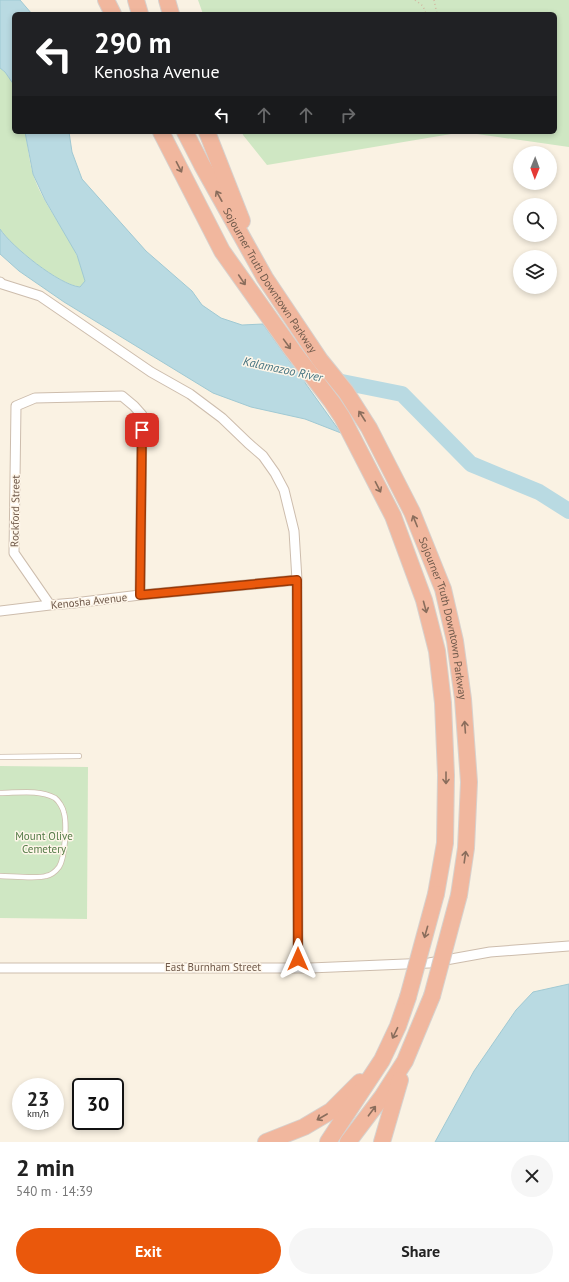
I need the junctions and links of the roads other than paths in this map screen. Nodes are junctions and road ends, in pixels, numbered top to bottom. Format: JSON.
{"nodes":[{"id":1,"x":106,"y":0,"type":"edge"},
{"id":2,"x":113,"y":0,"type":"edge"},
{"id":3,"x":136,"y":0,"type":"edge"},
{"id":4,"x":166,"y":0,"type":"edge"},
{"id":5,"x":111,"y":12,"type":"edge"},
{"id":6,"x":117,"y":12,"type":"edge"},
{"id":7,"x":139,"y":12,"type":"edge"},
{"id":8,"x":170,"y":12,"type":"edge"},
{"id":9,"x":162,"y":134,"type":"edge"},
{"id":10,"x":187,"y":134,"type":"edge"},
{"id":11,"x":208,"y":134,"type":"edge"},
{"id":12,"x":265,"y":278,"type":"junction"},
{"id":13,"x":0,"y":282,"type":"edge"},
{"id":14,"x":297,"y":580,"type":"junction"},
{"id":15,"x":140,"y":595,"type":"junction"},
{"id":16,"x":50,"y":604,"type":"junction"},
{"id":17,"x":0,"y":611,"type":"edge"},
{"id":18,"x":79,"y":756,"type":"dead end"},
{"id":19,"x":0,"y":757,"type":"edge"},
{"id":20,"x":0,"y":794,"type":"edge"},
{"id":21,"x":0,"y":876,"type":"edge"},
{"id":22,"x":569,"y":946,"type":"edge"},
{"id":23,"x":296,"y":967,"type":"junction"},
{"id":24,"x":0,"y":968,"type":"edge"},
{"id":25,"x":380,"y":1061,"type":"junction"},
{"id":26,"x":405,"y":1061,"type":"junction"},
{"id":27,"x":266,"y":1142,"type":"edge"},
{"id":28,"x":328,"y":1142,"type":"edge"},
{"id":29,"x":348,"y":1142,"type":"edge"},
{"id":30,"x":382,"y":1142,"type":"edge"}],
"edges":[{"from":1,"to":5,"type":"highway"},
{"from":2,"to":6,"type":"highway"},
{"from":3,"to":7,"type":"highway"},
{"from":4,"to":8,"type":"highway"},
{"from":9,"to":25,"type":"highway","name":"Sojourner Truth Downtown Parkway","one_way":true,"bridge":true},
{"from":12,"to":10,"type":"highway","name":"Sojourner Truth Downtown Parkway","one_way":true},
{"from":11,"to":12,"type":"highway"},
{"from":26,"to":12,"type":"highway","name":"Sojourner Truth Downtown Parkway","one_way":true,"bridge":true},
{"from":13,"to":14,"type":"street"},
{"from":14,"to":15,"type":"street","name":"Kenosha Avenue"},
{"from":14,"to":23,"type":"street"},
{"from":15,"to":16,"type":"street","name":"Kenosha Avenue"},
{"from":15,"to":16,"type":"street","name":"Rockford Street"},
{"from":16,"to":17,"type":"street","name":"Kenosha Avenue"},
{"from":18,"to":19,"type":"lane"},
{"from":20,"to":21,"type":"lane"},
{"from":22,"to":23,"type":"street","name":"East Burnham Street"},
{"from":23,"to":24,"type":"street","name":"East Burnham Street"},
{"from":25,"to":27,"type":"highway","one_way":true},
{"from":25,"to":28,"type":"highway","name":"Sojourner Truth Downtown Parkway"},
{"from":29,"to":26,"type":"highway","name":"Sojourner Truth Downtown Parkway","one_way":true},
{"from":26,"to":30,"type":"highway"}]}
